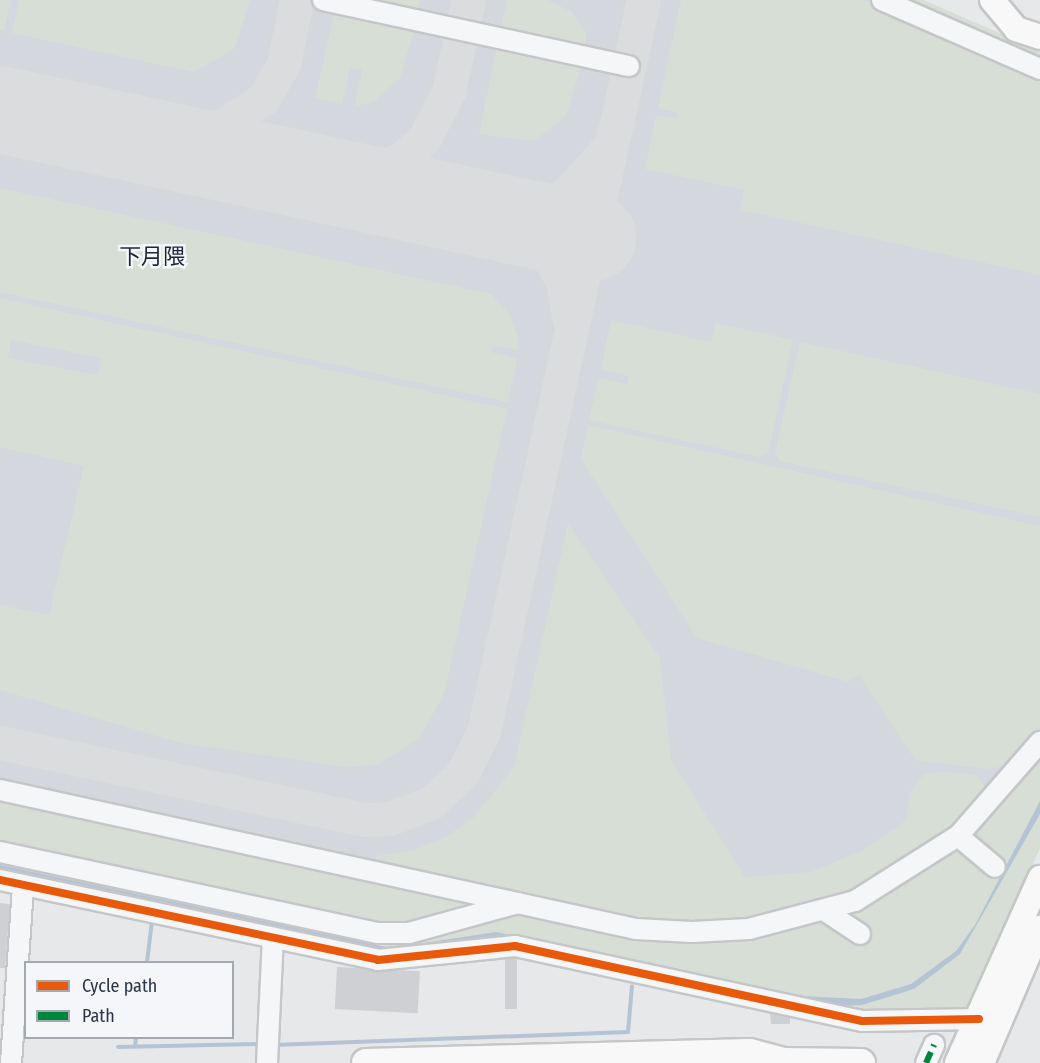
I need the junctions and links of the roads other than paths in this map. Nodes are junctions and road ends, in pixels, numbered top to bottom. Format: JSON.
{"nodes":[{"id":1,"x":323,"y":0,"type":"edge"},
{"id":2,"x":882,"y":0,"type":"edge"},
{"id":3,"x":992,"y":0,"type":"edge"},
{"id":4,"x":1040,"y":37,"type":"edge"},
{"id":5,"x":629,"y":66,"type":"dead end"},
{"id":6,"x":1040,"y":69,"type":"edge"},
{"id":7,"x":1040,"y":742,"type":"edge"},
{"id":8,"x":0,"y":790,"type":"edge"},
{"id":9,"x":958,"y":836,"type":"junction"},
{"id":10,"x":0,"y":852,"type":"edge"},
{"id":11,"x":995,"y":867,"type":"dead end"},
{"id":12,"x":1040,"y":878,"type":"edge"},
{"id":13,"x":0,"y":880,"type":"edge"},
{"id":14,"x":23,"y":885,"type":"junction"},
{"id":15,"x":518,"y":903,"type":"junction"},
{"id":16,"x":825,"y":911,"type":"junction"},
{"id":17,"x":1040,"y":928,"type":"edge"},
{"id":18,"x":860,"y":934,"type":"dead end"},
{"id":19,"x":273,"y":938,"type":"junction"},
{"id":20,"x":979,"y":1019,"type":"junction"},
{"id":21,"x":934,"y":1045,"type":"dead end"},
{"id":22,"x":784,"y":1062,"type":"edge"},
{"id":23,"x":11,"y":1063,"type":"edge"},
{"id":24,"x":267,"y":1063,"type":"edge"},
{"id":25,"x":366,"y":1063,"type":"edge"},
{"id":26,"x":779,"y":1063,"type":"edge"},
{"id":27,"x":861,"y":1063,"type":"edge"},
{"id":28,"x":926,"y":1063,"type":"edge"},
{"id":29,"x":957,"y":1063,"type":"edge"},
{"id":30,"x":982,"y":1063,"type":"edge"}],
"edges":[{"from":1,"to":5,"type":"street"},
{"from":2,"to":6,"type":"street"},
{"from":3,"to":4,"type":"main road"},
{"from":7,"to":9,"type":"street"},
{"from":8,"to":15,"type":"street"},
{"from":9,"to":11,"type":"street"},
{"from":9,"to":16,"type":"street"},
{"from":10,"to":15,"type":"street"},
{"from":12,"to":20,"type":"main road"},
{"from":13,"to":14,"type":"street"},
{"from":14,"to":19,"type":"street"},
{"from":14,"to":23,"type":"street"},
{"from":15,"to":16,"type":"street"},
{"from":16,"to":18,"type":"street"},
{"from":17,"to":30,"type":"main road"},
{"from":19,"to":20,"type":"street"},
{"from":19,"to":24,"type":"street"},
{"from":20,"to":29,"type":"main road"},
{"from":21,"to":28,"type":"street"},
{"from":22,"to":25,"type":"highway"},
{"from":22,"to":26,"type":"highway"},
{"from":22,"to":27,"type":"highway"}]}
